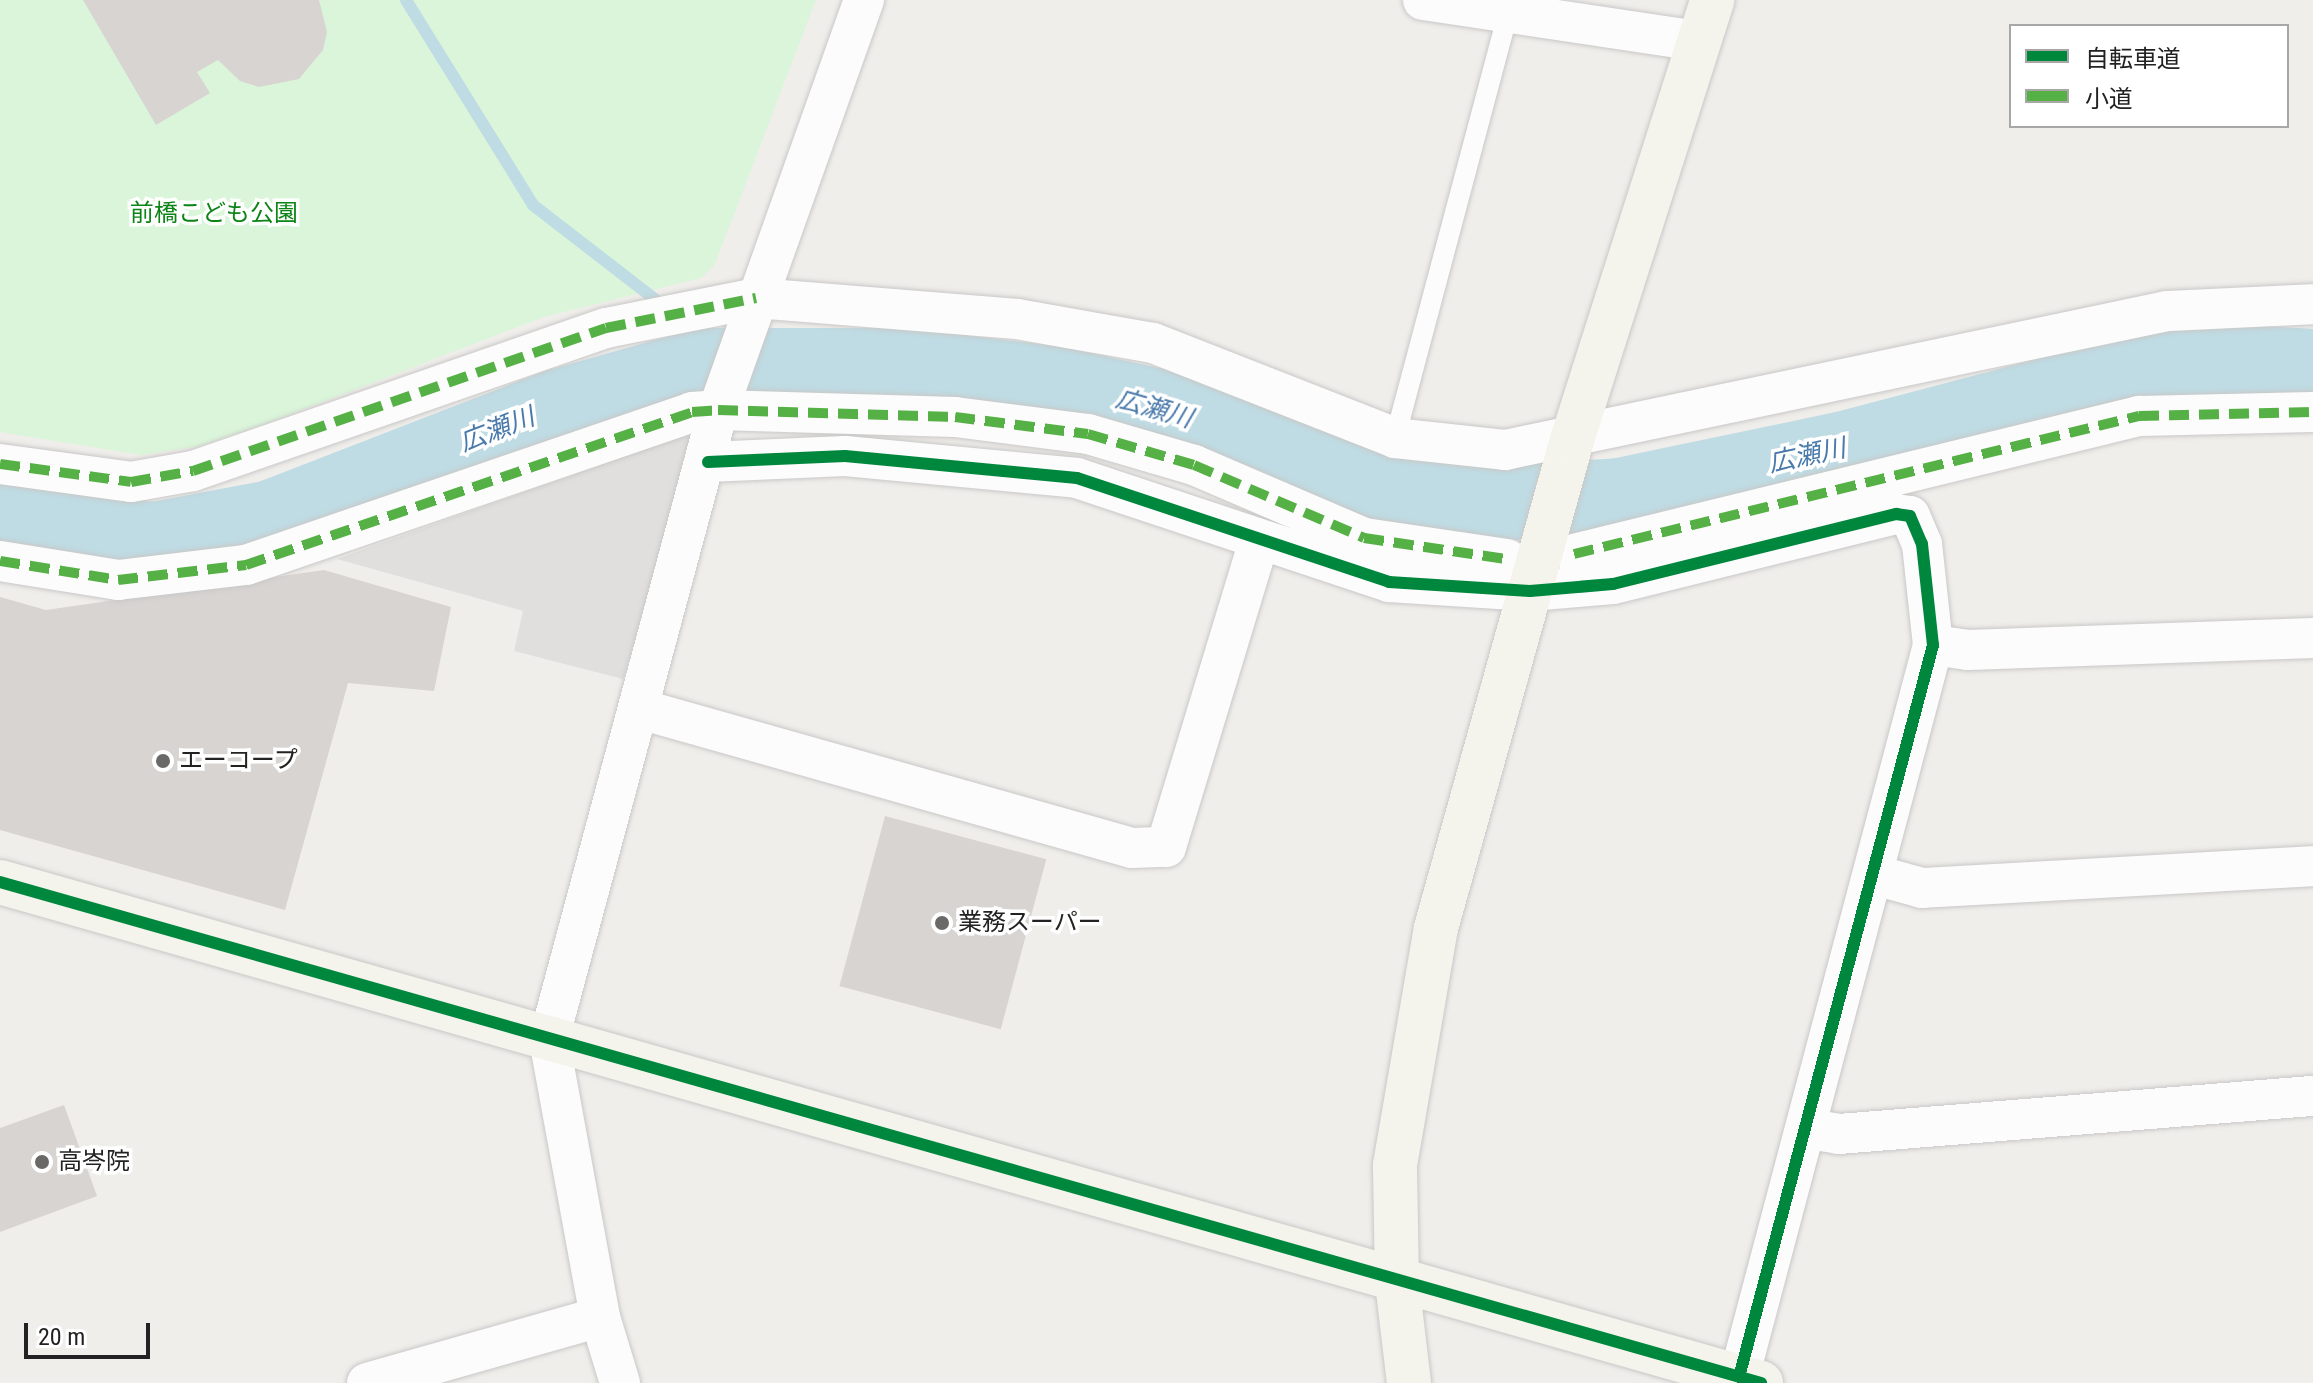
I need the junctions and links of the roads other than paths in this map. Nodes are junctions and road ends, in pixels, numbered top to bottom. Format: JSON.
{"nodes":[{"id":1,"x":864,"y":0,"type":"edge"},
{"id":2,"x":1423,"y":0,"type":"edge"},
{"id":3,"x":1712,"y":0,"type":"edge"},
{"id":4,"x":1509,"y":11,"type":"junction"},
{"id":5,"x":1698,"y":41,"type":"junction"},
{"id":6,"x":2313,"y":304,"type":"edge"},
{"id":7,"x":749,"y":314,"type":"junction"},
{"id":8,"x":720,"y":404,"type":"junction"},
{"id":9,"x":2313,"y":412,"type":"edge"},
{"id":10,"x":1395,"y":438,"type":"junction"},
{"id":11,"x":1568,"y":452,"type":"junction"},
{"id":12,"x":708,"y":462,"type":"junction"},
{"id":13,"x":0,"y":464,"type":"edge"},
{"id":14,"x":1259,"y":540,"type":"junction"},
{"id":15,"x":1559,"y":545,"type":"junction"},
{"id":16,"x":0,"y":561,"type":"edge"},
{"id":17,"x":1518,"y":575,"type":"junction"},
{"id":18,"x":2313,"y":638,"type":"edge"},
{"id":19,"x":1933,"y":645,"type":"junction"},
{"id":20,"x":640,"y":709,"type":"junction"},
{"id":21,"x":2313,"y":866,"type":"edge"},
{"id":22,"x":1875,"y":875,"type":"junction"},
{"id":23,"x":0,"y":882,"type":"edge"},
{"id":24,"x":549,"y":1039,"type":"junction"},
{"id":25,"x":2313,"y":1096,"type":"edge"},
{"id":26,"x":1808,"y":1129,"type":"junction"},
{"id":27,"x":1397,"y":1283,"type":"junction"},
{"id":28,"x":600,"y":1317,"type":"junction"},
{"id":29,"x":1750,"y":1380,"type":"edge"},
{"id":30,"x":367,"y":1383,"type":"edge"},
{"id":31,"x":620,"y":1383,"type":"edge"},
{"id":32,"x":1409,"y":1383,"type":"edge"}],
"edges":[{"from":1,"to":7,"type":"street"},
{"from":2,"to":4,"type":"street"},
{"from":3,"to":5,"type":"street"},
{"from":4,"to":5,"type":"street"},
{"from":4,"to":10,"type":"lane"},
{"from":5,"to":11,"type":"street"},
{"from":6,"to":11,"type":"street"},
{"from":7,"to":8,"type":"street"},
{"from":7,"to":10,"type":"street"},
{"from":7,"to":13,"type":"street"},
{"from":8,"to":12,"type":"street"},
{"from":8,"to":16,"type":"street"},
{"from":8,"to":17,"type":"street"},
{"from":9,"to":15,"type":"street"},
{"from":10,"to":11,"type":"street"},
{"from":11,"to":15,"type":"street"},
{"from":12,"to":14,"type":"street"},
{"from":12,"to":20,"type":"street"},
{"from":14,"to":17,"type":"street"},
{"from":14,"to":20,"type":"street"},
{"from":15,"to":17,"type":"street"},
{"from":17,"to":19,"type":"street"},
{"from":17,"to":27,"type":"street"},
{"from":18,"to":19,"type":"street"},
{"from":19,"to":22,"type":"street"},
{"from":20,"to":24,"type":"street"},
{"from":21,"to":22,"type":"street"},
{"from":22,"to":26,"type":"street"},
{"from":23,"to":24,"type":"street"},
{"from":24,"to":27,"type":"street"},
{"from":24,"to":28,"type":"street"},
{"from":25,"to":26,"type":"street"},
{"from":26,"to":29,"type":"street"},
{"from":27,"to":29,"type":"street"},
{"from":27,"to":32,"type":"street"},
{"from":28,"to":30,"type":"street"},
{"from":28,"to":31,"type":"street"}]}
